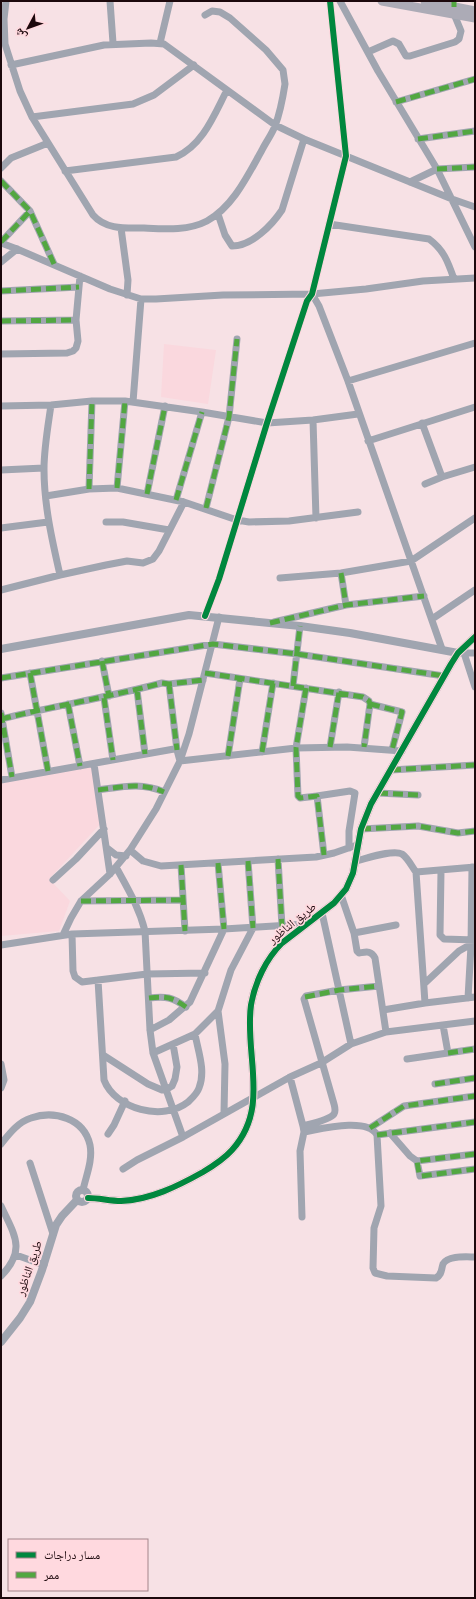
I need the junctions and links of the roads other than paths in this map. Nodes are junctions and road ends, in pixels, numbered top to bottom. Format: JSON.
{"nodes":[{"id":1,"x":6,"y":1,"type":"edge"},
{"id":2,"x":110,"y":1,"type":"edge"},
{"id":3,"x":170,"y":1,"type":"edge"},
{"id":4,"x":330,"y":1,"type":"edge"},
{"id":5,"x":340,"y":1,"type":"edge"},
{"id":6,"x":382,"y":1,"type":"edge"},
{"id":7,"x":425,"y":1,"type":"edge"},
{"id":8,"x":454,"y":7,"type":"edge"},
{"id":9,"x":475,"y":11,"type":"edge"},
{"id":10,"x":205,"y":15,"type":"dead end"},
{"id":11,"x":475,"y":18,"type":"edge"},
{"id":12,"x":113,"y":43,"type":"junction"},
{"id":13,"x":160,"y":43,"type":"junction"},
{"id":14,"x":3,"y":45,"type":"edge"},
{"id":15,"x":368,"y":52,"type":"junction"},
{"id":16,"x":11,"y":65,"type":"junction"},
{"id":17,"x":194,"y":65,"type":"junction"},
{"id":18,"x":475,"y":79,"type":"edge"},
{"id":19,"x":227,"y":90,"type":"junction"},
{"id":20,"x":396,"y":102,"type":"junction"},
{"id":21,"x":32,"y":117,"type":"junction"},
{"id":22,"x":275,"y":125,"type":"junction"},
{"id":23,"x":475,"y":131,"type":"edge"},
{"id":24,"x":304,"y":139,"type":"junction"},
{"id":25,"x":418,"y":139,"type":"junction"},
{"id":26,"x":48,"y":143,"type":"junction"},
{"id":27,"x":346,"y":156,"type":"junction"},
{"id":28,"x":475,"y":167,"type":"edge"},
{"id":29,"x":1,"y":168,"type":"edge"},
{"id":30,"x":437,"y":169,"type":"junction"},
{"id":31,"x":65,"y":170,"type":"junction"},
{"id":32,"x":1,"y":181,"type":"edge"},
{"id":33,"x":410,"y":182,"type":"junction"},
{"id":34,"x":452,"y":199,"type":"junction"},
{"id":35,"x":475,"y":206,"type":"edge"},
{"id":36,"x":30,"y":211,"type":"junction"},
{"id":37,"x":218,"y":214,"type":"junction"},
{"id":38,"x":329,"y":224,"type":"junction"},
{"id":39,"x":121,"y":228,"type":"junction"},
{"id":40,"x":1,"y":243,"type":"edge"},
{"id":41,"x":475,"y":247,"type":"edge"},
{"id":42,"x":17,"y":249,"type":"junction"},
{"id":43,"x":1,"y":262,"type":"edge"},
{"id":44,"x":54,"y":264,"type":"junction"},
{"id":45,"x":80,"y":276,"type":"junction"},
{"id":46,"x":475,"y":278,"type":"edge"},
{"id":47,"x":454,"y":279,"type":"junction"},
{"id":48,"x":79,"y":287,"type":"junction"},
{"id":49,"x":1,"y":291,"type":"edge"},
{"id":50,"x":312,"y":294,"type":"junction"},
{"id":51,"x":127,"y":295,"type":"junction"},
{"id":52,"x":141,"y":299,"type":"junction"},
{"id":53,"x":76,"y":320,"type":"junction"},
{"id":54,"x":1,"y":321,"type":"edge"},
{"id":55,"x":237,"y":339,"type":"dead end"},
{"id":56,"x":475,"y":343,"type":"edge"},
{"id":57,"x":1,"y":354,"type":"edge"},
{"id":58,"x":348,"y":381,"type":"junction"},
{"id":59,"x":92,"y":401,"type":"junction"},
{"id":60,"x":129,"y":401,"type":"junction"},
{"id":61,"x":51,"y":405,"type":"junction"},
{"id":62,"x":1,"y":406,"type":"edge"},
{"id":63,"x":165,"y":406,"type":"junction"},
{"id":64,"x":475,"y":407,"type":"edge"},
{"id":65,"x":202,"y":412,"type":"junction"},
{"id":66,"x":358,"y":414,"type":"junction"},
{"id":67,"x":229,"y":417,"type":"junction"},
{"id":68,"x":313,"y":420,"type":"junction"},
{"id":69,"x":267,"y":423,"type":"junction"},
{"id":70,"x":422,"y":423,"type":"junction"},
{"id":71,"x":368,"y":441,"type":"junction"},
{"id":72,"x":475,"y":467,"type":"edge"},
{"id":73,"x":44,"y":468,"type":"junction"},
{"id":74,"x":1,"y":470,"type":"edge"},
{"id":75,"x":442,"y":477,"type":"junction"},
{"id":76,"x":425,"y":484,"type":"dead end"},
{"id":77,"x":117,"y":488,"type":"junction"},
{"id":78,"x":89,"y":489,"type":"junction"},
{"id":79,"x":147,"y":494,"type":"junction"},
{"id":80,"x":46,"y":496,"type":"junction"},
{"id":81,"x":180,"y":501,"type":"junction"},
{"id":82,"x":206,"y":508,"type":"junction"},
{"id":83,"x":358,"y":512,"type":"dead end"},
{"id":84,"x":316,"y":518,"type":"junction"},
{"id":85,"x":475,"y":518,"type":"edge"},
{"id":86,"x":237,"y":520,"type":"junction"},
{"id":87,"x":48,"y":522,"type":"junction"},
{"id":88,"x":106,"y":522,"type":"dead end"},
{"id":89,"x":1,"y":528,"type":"edge"},
{"id":90,"x":168,"y":530,"type":"junction"},
{"id":91,"x":410,"y":561,"type":"junction"},
{"id":92,"x":341,"y":573,"type":"junction"},
{"id":93,"x":60,"y":575,"type":"junction"},
{"id":94,"x":280,"y":578,"type":"dead end"},
{"id":95,"x":1,"y":590,"type":"edge"},
{"id":96,"x":475,"y":590,"type":"edge"},
{"id":97,"x":424,"y":596,"type":"junction"},
{"id":98,"x":346,"y":605,"type":"junction"},
{"id":99,"x":205,"y":616,"type":"junction"},
{"id":100,"x":219,"y":617,"type":"junction"},
{"id":101,"x":432,"y":619,"type":"junction"},
{"id":102,"x":270,"y":623,"type":"junction"},
{"id":103,"x":300,"y":626,"type":"junction"},
{"id":104,"x":475,"y":637,"type":"edge"},
{"id":105,"x":213,"y":644,"type":"junction"},
{"id":106,"x":1,"y":649,"type":"edge"},
{"id":107,"x":442,"y":649,"type":"junction"},
{"id":108,"x":461,"y":653,"type":"junction"},
{"id":109,"x":475,"y":653,"type":"edge"},
{"id":110,"x":297,"y":654,"type":"junction"},
{"id":111,"x":102,"y":661,"type":"junction"},
{"id":112,"x":30,"y":673,"type":"junction"},
{"id":113,"x":204,"y":676,"type":"junction"},
{"id":114,"x":444,"y":676,"type":"junction"},
{"id":115,"x":1,"y":678,"type":"edge"},
{"id":116,"x":240,"y":679,"type":"junction"},
{"id":117,"x":274,"y":683,"type":"junction"},
{"id":118,"x":169,"y":684,"type":"junction"},
{"id":119,"x":293,"y":686,"type":"junction"},
{"id":120,"x":475,"y":687,"type":"edge"},
{"id":121,"x":306,"y":688,"type":"junction"},
{"id":122,"x":137,"y":690,"type":"junction"},
{"id":123,"x":339,"y":692,"type":"junction"},
{"id":124,"x":107,"y":697,"type":"junction"},
{"id":125,"x":68,"y":704,"type":"junction"},
{"id":126,"x":370,"y":704,"type":"junction"},
{"id":127,"x":37,"y":710,"type":"junction"},
{"id":128,"x":1,"y":717,"type":"edge"},
{"id":129,"x":330,"y":747,"type":"junction"},
{"id":130,"x":364,"y":747,"type":"junction"},
{"id":131,"x":296,"y":748,"type":"junction"},
{"id":132,"x":177,"y":750,"type":"junction"},
{"id":133,"x":392,"y":750,"type":"junction"},
{"id":134,"x":402,"y":751,"type":"junction"},
{"id":135,"x":262,"y":752,"type":"junction"},
{"id":136,"x":145,"y":754,"type":"junction"},
{"id":137,"x":228,"y":756,"type":"junction"},
{"id":138,"x":113,"y":760,"type":"junction"},
{"id":139,"x":180,"y":761,"type":"junction"},
{"id":140,"x":94,"y":764,"type":"junction"},
{"id":141,"x":475,"y":765,"type":"edge"},
{"id":142,"x":80,"y":766,"type":"junction"},
{"id":143,"x":391,"y":770,"type":"junction"},
{"id":144,"x":48,"y":772,"type":"junction"},
{"id":145,"x":12,"y":777,"type":"junction"},
{"id":146,"x":1,"y":780,"type":"edge"},
{"id":147,"x":98,"y":790,"type":"junction"},
{"id":148,"x":164,"y":792,"type":"junction"},
{"id":149,"x":378,"y":792,"type":"junction"},
{"id":150,"x":418,"y":795,"type":"dead end"},
{"id":151,"x":317,"y":796,"type":"junction"},
{"id":152,"x":104,"y":829,"type":"junction"},
{"id":153,"x":360,"y":829,"type":"junction"},
{"id":154,"x":475,"y":831,"type":"edge"},
{"id":155,"x":353,"y":847,"type":"junction"},
{"id":156,"x":107,"y":848,"type":"junction"},
{"id":157,"x":128,"y":853,"type":"junction"},
{"id":158,"x":324,"y":855,"type":"junction"},
{"id":159,"x":278,"y":859,"type":"junction"},
{"id":160,"x":248,"y":861,"type":"junction"},
{"id":161,"x":355,"y":861,"type":"junction"},
{"id":162,"x":218,"y":862,"type":"junction"},
{"id":163,"x":181,"y":865,"type":"junction"},
{"id":164,"x":116,"y":867,"type":"junction"},
{"id":165,"x":473,"y":867,"type":"edge"},
{"id":166,"x":441,"y":871,"type":"junction"},
{"id":167,"x":416,"y":872,"type":"junction"},
{"id":168,"x":110,"y":874,"type":"junction"},
{"id":169,"x":53,"y":880,"type":"dead end"},
{"id":170,"x":341,"y":895,"type":"junction"},
{"id":171,"x":134,"y":900,"type":"junction"},
{"id":172,"x":182,"y":900,"type":"junction"},
{"id":173,"x":81,"y":901,"type":"junction"},
{"id":174,"x":322,"y":913,"type":"junction"},
{"id":175,"x":306,"y":924,"type":"junction"},
{"id":176,"x":396,"y":925,"type":"dead end"},
{"id":177,"x":282,"y":926,"type":"junction"},
{"id":178,"x":253,"y":928,"type":"junction"},
{"id":179,"x":224,"y":929,"type":"junction"},
{"id":180,"x":145,"y":931,"type":"junction"},
{"id":181,"x":185,"y":931,"type":"junction"},
{"id":182,"x":354,"y":933,"type":"junction"},
{"id":183,"x":72,"y":934,"type":"junction"},
{"id":184,"x":63,"y":935,"type":"junction"},
{"id":185,"x":473,"y":943,"type":"edge"},
{"id":186,"x":1,"y":945,"type":"edge"},
{"id":187,"x":205,"y":973,"type":"junction"},
{"id":188,"x":147,"y":974,"type":"junction"},
{"id":189,"x":98,"y":980,"type":"junction"},
{"id":190,"x":425,"y":983,"type":"junction"},
{"id":191,"x":379,"y":986,"type":"junction"},
{"id":192,"x":339,"y":990,"type":"junction"},
{"id":193,"x":149,"y":998,"type":"junction"},
{"id":194,"x":471,"y":998,"type":"edge"},
{"id":195,"x":425,"y":1003,"type":"junction"},
{"id":196,"x":186,"y":1007,"type":"junction"},
{"id":197,"x":383,"y":1010,"type":"junction"},
{"id":198,"x":218,"y":1011,"type":"junction"},
{"id":199,"x":475,"y":1022,"type":"edge"},
{"id":200,"x":443,"y":1025,"type":"junction"},
{"id":201,"x":150,"y":1030,"type":"junction"},
{"id":202,"x":386,"y":1032,"type":"junction"},
{"id":203,"x":195,"y":1034,"type":"junction"},
{"id":204,"x":173,"y":1044,"type":"junction"},
{"id":205,"x":351,"y":1044,"type":"junction"},
{"id":206,"x":475,"y":1049,"type":"edge"},
{"id":207,"x":153,"y":1053,"type":"junction"},
{"id":208,"x":448,"y":1053,"type":"junction"},
{"id":209,"x":102,"y":1055,"type":"junction"},
{"id":210,"x":407,"y":1059,"type":"dead end"},
{"id":211,"x":321,"y":1063,"type":"junction"},
{"id":212,"x":1,"y":1064,"type":"edge"},
{"id":213,"x":290,"y":1077,"type":"junction"},
{"id":214,"x":475,"y":1078,"type":"edge"},
{"id":215,"x":435,"y":1084,"type":"dead end"},
{"id":216,"x":1,"y":1088,"type":"edge"},
{"id":217,"x":167,"y":1090,"type":"junction"},
{"id":218,"x":254,"y":1096,"type":"junction"},
{"id":219,"x":475,"y":1096,"type":"edge"},
{"id":220,"x":125,"y":1101,"type":"junction"},
{"id":221,"x":174,"y":1110,"type":"junction"},
{"id":222,"x":224,"y":1113,"type":"junction"},
{"id":223,"x":475,"y":1122,"type":"edge"},
{"id":224,"x":370,"y":1128,"type":"junction"},
{"id":225,"x":303,"y":1129,"type":"junction"},
{"id":226,"x":108,"y":1134,"type":"dead end"},
{"id":227,"x":390,"y":1134,"type":"junction"},
{"id":228,"x":378,"y":1135,"type":"junction"},
{"id":229,"x":184,"y":1137,"type":"junction"},
{"id":230,"x":1,"y":1144,"type":"edge"},
{"id":231,"x":475,"y":1154,"type":"edge"},
{"id":232,"x":417,"y":1161,"type":"junction"},
{"id":233,"x":30,"y":1163,"type":"dead end"},
{"id":234,"x":123,"y":1169,"type":"dead end"},
{"id":235,"x":475,"y":1169,"type":"edge"},
{"id":236,"x":84,"y":1190,"type":"junction"},
{"id":237,"x":88,"y":1198,"type":"junction"},
{"id":238,"x":77,"y":1200,"type":"junction"},
{"id":239,"x":1,"y":1206,"type":"edge"},
{"id":240,"x":302,"y":1217,"type":"dead end"},
{"id":241,"x":53,"y":1234,"type":"junction"},
{"id":242,"x":16,"y":1255,"type":"junction"},
{"id":243,"x":475,"y":1258,"type":"edge"},
{"id":244,"x":44,"y":1265,"type":"junction"},
{"id":245,"x":1,"y":1276,"type":"edge"},
{"id":246,"x":1,"y":1342,"type":"edge"}],
"edges":[{"from":1,"to":14,"type":"street"},
{"from":2,"to":12,"type":"street"},
{"from":3,"to":13,"type":"street"},
{"from":4,"to":27,"type":"street"},
{"from":5,"to":15,"type":"street"},
{"from":6,"to":8,"type":"main road"},
{"from":7,"to":8,"type":"main road"},
{"from":8,"to":9,"type":"main road"},
{"from":8,"to":11,"type":"main road"},
{"from":8,"to":15,"type":"street"},
{"from":10,"to":22,"type":"street"},
{"from":12,"to":13,"type":"street"},
{"from":12,"to":16,"type":"street"},
{"from":13,"to":17,"type":"street"},
{"from":14,"to":16,"type":"street"},
{"from":15,"to":20,"type":"street"},
{"from":16,"to":21,"type":"street"},
{"from":17,"to":19,"type":"street"},
{"from":17,"to":21,"type":"street"},
{"from":18,"to":20,"type":"street"},
{"from":19,"to":22,"type":"street"},
{"from":19,"to":31,"type":"street"},
{"from":20,"to":25,"type":"street"},
{"from":21,"to":26,"type":"street"},
{"from":22,"to":24,"type":"street"},
{"from":22,"to":37,"type":"street"},
{"from":23,"to":25,"type":"street"},
{"from":24,"to":27,"type":"street"},
{"from":24,"to":37,"type":"street"},
{"from":25,"to":30,"type":"street"},
{"from":26,"to":29,"type":"street"},
{"from":26,"to":31,"type":"street"},
{"from":27,"to":33,"type":"street"},
{"from":27,"to":38,"type":"street"},
{"from":28,"to":30,"type":"street"},
{"from":30,"to":33,"type":"street"},
{"from":30,"to":34,"type":"street"},
{"from":31,"to":39,"type":"street"},
{"from":32,"to":36,"type":"street"},
{"from":33,"to":34,"type":"street"},
{"from":34,"to":35,"type":"street"},
{"from":34,"to":41,"type":"street"},
{"from":36,"to":40,"type":"street"},
{"from":36,"to":44,"type":"street"},
{"from":37,"to":39,"type":"street"},
{"from":38,"to":47,"type":"street"},
{"from":38,"to":50,"type":"street"},
{"from":39,"to":51,"type":"street"},
{"from":40,"to":42,"type":"street"},
{"from":42,"to":43,"type":"street"},
{"from":42,"to":44,"type":"street"},
{"from":44,"to":45,"type":"street"},
{"from":45,"to":48,"type":"street"},
{"from":45,"to":51,"type":"street"},
{"from":46,"to":47,"type":"street"},
{"from":47,"to":50,"type":"street"},
{"from":48,"to":49,"type":"street"},
{"from":48,"to":53,"type":"street"},
{"from":50,"to":52,"type":"street"},
{"from":50,"to":58,"type":"street"},
{"from":50,"to":69,"type":"street"},
{"from":51,"to":52,"type":"street"},
{"from":52,"to":60,"type":"street"},
{"from":53,"to":54,"type":"street"},
{"from":53,"to":57,"type":"street"},
{"from":55,"to":67,"type":"street"},
{"from":56,"to":58,"type":"street"},
{"from":58,"to":66,"type":"street"},
{"from":59,"to":60,"type":"street"},
{"from":59,"to":61,"type":"street"},
{"from":59,"to":78,"type":"street"},
{"from":60,"to":63,"type":"street"},
{"from":60,"to":77,"type":"street"},
{"from":61,"to":62,"type":"street"},
{"from":61,"to":73,"type":"street"},
{"from":63,"to":65,"type":"street"},
{"from":63,"to":79,"type":"street"},
{"from":64,"to":70,"type":"street"},
{"from":65,"to":67,"type":"street"},
{"from":65,"to":81,"type":"street"},
{"from":66,"to":68,"type":"street"},
{"from":66,"to":71,"type":"street"},
{"from":67,"to":69,"type":"street"},
{"from":67,"to":82,"type":"street"},
{"from":68,"to":69,"type":"street"},
{"from":68,"to":84,"type":"street"},
{"from":69,"to":86,"type":"street"},
{"from":70,"to":71,"type":"street"},
{"from":70,"to":75,"type":"street"},
{"from":71,"to":91,"type":"street"},
{"from":72,"to":75,"type":"street"},
{"from":73,"to":74,"type":"street"},
{"from":73,"to":80,"type":"street"},
{"from":75,"to":76,"type":"street"},
{"from":77,"to":78,"type":"street"},
{"from":77,"to":79,"type":"street"},
{"from":78,"to":80,"type":"street"},
{"from":79,"to":81,"type":"street"},
{"from":80,"to":87,"type":"street"},
{"from":81,"to":82,"type":"street"},
{"from":81,"to":90,"type":"street"},
{"from":82,"to":86,"type":"street"},
{"from":83,"to":84,"type":"street"},
{"from":84,"to":86,"type":"street"},
{"from":85,"to":91,"type":"street"},
{"from":86,"to":99,"type":"street"},
{"from":87,"to":89,"type":"street"},
{"from":87,"to":93,"type":"street"},
{"from":88,"to":90,"type":"street"},
{"from":90,"to":93,"type":"street"},
{"from":91,"to":92,"type":"street"},
{"from":91,"to":97,"type":"street"},
{"from":92,"to":94,"type":"street"},
{"from":92,"to":98,"type":"street"},
{"from":93,"to":95,"type":"street"},
{"from":96,"to":101,"type":"street"},
{"from":97,"to":98,"type":"street"},
{"from":97,"to":101,"type":"street"},
{"from":98,"to":102,"type":"street"},
{"from":99,"to":100,"type":"street"},
{"from":99,"to":106,"type":"street"},
{"from":100,"to":102,"type":"street"},
{"from":100,"to":105,"type":"street"},
{"from":101,"to":107,"type":"street"},
{"from":102,"to":103,"type":"street"},
{"from":103,"to":107,"type":"street"},
{"from":103,"to":110,"type":"street"},
{"from":104,"to":108,"type":"street","name":"طريق الناظور"},
{"from":105,"to":110,"type":"street"},
{"from":105,"to":111,"type":"street"},
{"from":105,"to":113,"type":"street"},
{"from":107,"to":108,"type":"street"},
{"from":108,"to":109,"type":"street"},
{"from":108,"to":114,"type":"street","name":"طريق الناظور"},
{"from":108,"to":120,"type":"street"},
{"from":110,"to":114,"type":"street"},
{"from":110,"to":119,"type":"street"},
{"from":111,"to":112,"type":"street"},
{"from":111,"to":124,"type":"street"},
{"from":112,"to":115,"type":"street"},
{"from":112,"to":127,"type":"street"},
{"from":113,"to":116,"type":"street"},
{"from":113,"to":118,"type":"street"},
{"from":113,"to":139,"type":"street"},
{"from":114,"to":134,"type":"street","name":"طريق الناظور"},
{"from":116,"to":117,"type":"street"},
{"from":116,"to":137,"type":"street"},
{"from":117,"to":119,"type":"street"},
{"from":117,"to":135,"type":"street"},
{"from":118,"to":122,"type":"street"},
{"from":118,"to":132,"type":"street"},
{"from":119,"to":121,"type":"street"},
{"from":121,"to":123,"type":"street"},
{"from":121,"to":131,"type":"street"},
{"from":122,"to":124,"type":"street"},
{"from":122,"to":136,"type":"street"},
{"from":123,"to":126,"type":"street"},
{"from":123,"to":129,"type":"street"},
{"from":124,"to":125,"type":"street"},
{"from":124,"to":138,"type":"street"},
{"from":125,"to":127,"type":"street"},
{"from":125,"to":142,"type":"street"},
{"from":126,"to":130,"type":"street"},
{"from":126,"to":133,"type":"street"},
{"from":127,"to":128,"type":"street"},
{"from":127,"to":144,"type":"street"},
{"from":128,"to":145,"type":"street"},
{"from":129,"to":130,"type":"street"},
{"from":129,"to":131,"type":"street"},
{"from":130,"to":133,"type":"street"},
{"from":131,"to":135,"type":"street"},
{"from":131,"to":151,"type":"street"},
{"from":132,"to":136,"type":"street"},
{"from":132,"to":139,"type":"street"},
{"from":133,"to":134,"type":"street"},
{"from":134,"to":143,"type":"street","name":"طريق الناظور"},
{"from":135,"to":137,"type":"street"},
{"from":136,"to":138,"type":"street"},
{"from":137,"to":139,"type":"street"},
{"from":138,"to":140,"type":"street"},
{"from":139,"to":148,"type":"street"},
{"from":140,"to":142,"type":"street"},
{"from":140,"to":147,"type":"street"},
{"from":141,"to":143,"type":"street"},
{"from":142,"to":144,"type":"street"},
{"from":143,"to":149,"type":"street","name":"طريق الناظور"},
{"from":144,"to":145,"type":"street"},
{"from":145,"to":146,"type":"street"},
{"from":147,"to":148,"type":"street"},
{"from":147,"to":152,"type":"street"},
{"from":148,"to":157,"type":"street"},
{"from":149,"to":150,"type":"street"},
{"from":149,"to":153,"type":"street","name":"طريق الناظور"},
{"from":151,"to":155,"type":"street"},
{"from":151,"to":158,"type":"street"},
{"from":152,"to":156,"type":"street"},
{"from":152,"to":169,"type":"street"},
{"from":153,"to":154,"type":"street"},
{"from":153,"to":155,"type":"street","name":"طريق الناظور"},
{"from":155,"to":158,"type":"street"},
{"from":155,"to":161,"type":"street","name":"طريق الناظور"},
{"from":156,"to":157,"type":"street"},
{"from":156,"to":168,"type":"street"},
{"from":157,"to":163,"type":"street"},
{"from":157,"to":164,"type":"street"},
{"from":158,"to":159,"type":"street"},
{"from":159,"to":160,"type":"street"},
{"from":159,"to":177,"type":"street"},
{"from":160,"to":162,"type":"street"},
{"from":160,"to":178,"type":"street"},
{"from":161,"to":167,"type":"street"},
{"from":161,"to":170,"type":"street","name":"طريق الناظور"},
{"from":162,"to":163,"type":"street"},
{"from":162,"to":179,"type":"street"},
{"from":163,"to":172,"type":"street"},
{"from":164,"to":168,"type":"street"},
{"from":164,"to":171,"type":"street"},
{"from":165,"to":166,"type":"street"},
{"from":165,"to":185,"type":"street"},
{"from":166,"to":167,"type":"street"},
{"from":166,"to":185,"type":"street"},
{"from":167,"to":190,"type":"street"},
{"from":168,"to":173,"type":"street"},
{"from":170,"to":174,"type":"street","name":"طريق الناظور"},
{"from":170,"to":182,"type":"street"},
{"from":171,"to":172,"type":"street"},
{"from":171,"to":173,"type":"street"},
{"from":171,"to":180,"type":"street"},
{"from":172,"to":181,"type":"street"},
{"from":173,"to":184,"type":"street"},
{"from":174,"to":175,"type":"street","name":"طريق الناظور"},
{"from":174,"to":192,"type":"street"},
{"from":175,"to":177,"type":"street"},
{"from":175,"to":218,"type":"street","name":"طريق الناظور"},
{"from":176,"to":182,"type":"street"},
{"from":177,"to":178,"type":"street"},
{"from":178,"to":179,"type":"street"},
{"from":178,"to":198,"type":"street"},
{"from":179,"to":181,"type":"street"},
{"from":179,"to":187,"type":"street"},
{"from":180,"to":181,"type":"street"},
{"from":180,"to":183,"type":"street"},
{"from":180,"to":188,"type":"street"},
{"from":182,"to":191,"type":"street"},
{"from":183,"to":184,"type":"street"},
{"from":183,"to":189,"type":"street"},
{"from":184,"to":186,"type":"street"},
{"from":185,"to":190,"type":"street"},
{"from":185,"to":194,"type":"street"},
{"from":187,"to":188,"type":"street"},
{"from":187,"to":196,"type":"street"},
{"from":188,"to":189,"type":"street"},
{"from":188,"to":193,"type":"street"},
{"from":189,"to":209,"type":"street"},
{"from":190,"to":195,"type":"street"},
{"from":191,"to":192,"type":"street"},
{"from":191,"to":197,"type":"street"},
{"from":192,"to":205,"type":"street"},
{"from":192,"to":211,"type":"street"},
{"from":193,"to":196,"type":"street"},
{"from":193,"to":201,"type":"street"},
{"from":194,"to":195,"type":"street"},
{"from":195,"to":197,"type":"street"},
{"from":196,"to":201,"type":"street"},
{"from":197,"to":202,"type":"street"},
{"from":198,"to":203,"type":"street"},
{"from":198,"to":222,"type":"street"},
{"from":199,"to":200,"type":"street"},
{"from":200,"to":202,"type":"street"},
{"from":200,"to":208,"type":"street"},
{"from":201,"to":207,"type":"street"},
{"from":202,"to":205,"type":"street"},
{"from":203,"to":204,"type":"street"},
{"from":203,"to":221,"type":"street"},
{"from":204,"to":207,"type":"street"},
{"from":204,"to":217,"type":"street"},
{"from":205,"to":211,"type":"street"},
{"from":206,"to":208,"type":"street"},
{"from":207,"to":217,"type":"street"},
{"from":208,"to":210,"type":"street"},
{"from":209,"to":217,"type":"street"},
{"from":209,"to":220,"type":"street"},
{"from":211,"to":213,"type":"street"},
{"from":211,"to":225,"type":"street"},
{"from":212,"to":216,"type":"street"},
{"from":213,"to":218,"type":"street"},
{"from":213,"to":225,"type":"street"},
{"from":214,"to":215,"type":"street"},
{"from":217,"to":221,"type":"street"},
{"from":218,"to":222,"type":"street"},
{"from":218,"to":237,"type":"street","name":"طريق الناظور"},
{"from":219,"to":224,"type":"street"},
{"from":220,"to":221,"type":"street"},
{"from":220,"to":226,"type":"street"},
{"from":221,"to":229,"type":"street"},
{"from":222,"to":229,"type":"street"},
{"from":223,"to":227,"type":"street"},
{"from":224,"to":225,"type":"street"},
{"from":224,"to":228,"type":"street"},
{"from":225,"to":240,"type":"street"},
{"from":227,"to":228,"type":"street"},
{"from":227,"to":232,"type":"street"},
{"from":228,"to":243,"type":"street"},
{"from":229,"to":234,"type":"street"},
{"from":230,"to":236,"type":"street"},
{"from":231,"to":232,"type":"street"},
{"from":232,"to":235,"type":"street"},
{"from":233,"to":241,"type":"street"},
{"from":236,"to":237,"type":"street"},
{"from":236,"to":238,"type":"street"},
{"from":237,"to":238,"type":"street"},
{"from":238,"to":241,"type":"street","name":"طريق الناظور"},
{"from":239,"to":242,"type":"street"},
{"from":241,"to":244,"type":"street","name":"طريق الناظور"},
{"from":242,"to":244,"type":"street"},
{"from":242,"to":245,"type":"street"},
{"from":244,"to":246,"type":"street","name":"طريق الناظور"}]}
